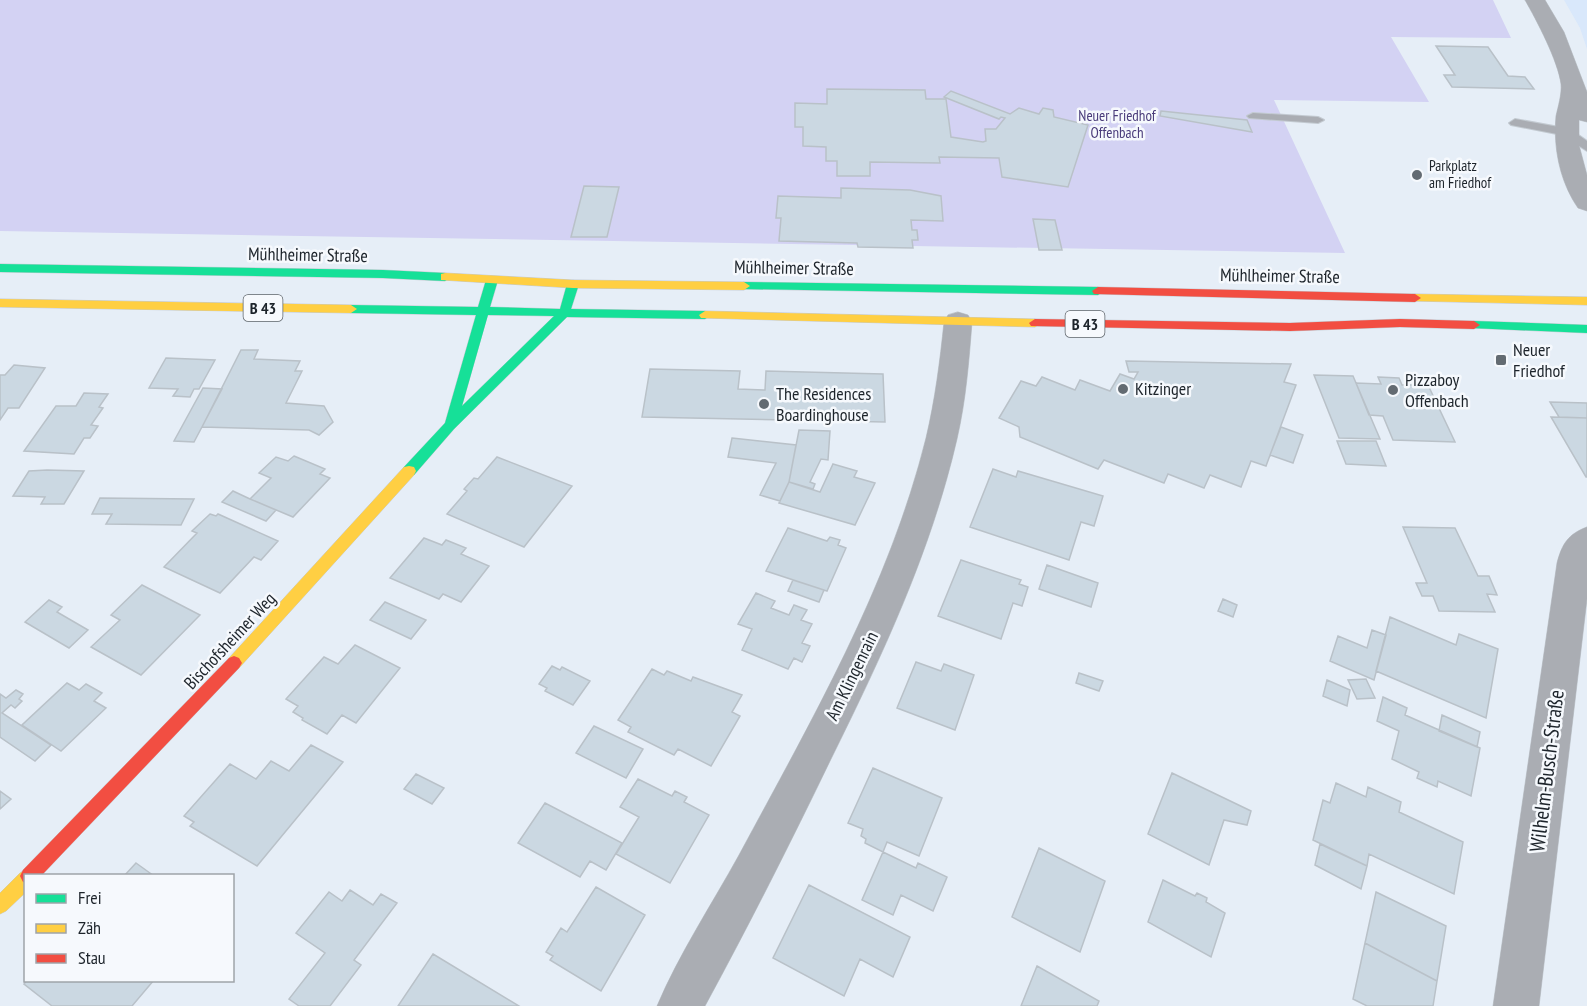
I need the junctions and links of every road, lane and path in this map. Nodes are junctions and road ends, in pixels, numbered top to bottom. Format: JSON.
{"nodes":[{"id":1,"x":1535,"y":0,"type":"edge"},
{"id":2,"x":1572,"y":85,"type":"junction"},
{"id":3,"x":1587,"y":115,"type":"edge"},
{"id":4,"x":1253,"y":116,"type":"dead end"},
{"id":5,"x":1318,"y":120,"type":"dead end"},
{"id":6,"x":1515,"y":123,"type":"dead end"},
{"id":7,"x":1566,"y":132,"type":"junction"},
{"id":8,"x":1587,"y":147,"type":"edge"},
{"id":9,"x":1587,"y":203,"type":"edge"},
{"id":10,"x":0,"y":268,"type":"edge"},
{"id":11,"x":492,"y":280,"type":"junction"},
{"id":12,"x":573,"y":284,"type":"junction"},
{"id":13,"x":1587,"y":301,"type":"edge"},
{"id":14,"x":0,"y":303,"type":"edge"},
{"id":15,"x":484,"y":312,"type":"junction"},
{"id":16,"x":564,"y":313,"type":"junction"},
{"id":17,"x":958,"y":322,"type":"junction"},
{"id":18,"x":1587,"y":329,"type":"edge"},
{"id":19,"x":450,"y":426,"type":"junction"},
{"id":20,"x":1587,"y":541,"type":"edge"},
{"id":21,"x":31,"y":874,"type":"edge"},
{"id":22,"x":24,"y":881,"type":"edge"},
{"id":23,"x":0,"y":905,"type":"edge"},
{"id":24,"x":680,"y":1006,"type":"edge"},
{"id":25,"x":1516,"y":1006,"type":"edge"}],
"edges":[{"from":1,"to":2,"type":"street"},
{"from":2,"to":3,"type":"street"},
{"from":2,"to":7,"type":"street"},
{"from":4,"to":5,"type":"lane"},
{"from":6,"to":7,"type":"lane"},
{"from":7,"to":8,"type":"lane"},
{"from":7,"to":9,"type":"street"},
{"from":10,"to":11,"type":"main road","name":"Mühlheimer Straße","number":"B 43"},
{"from":11,"to":12,"type":"main road","name":"Mühlheimer Straße"},
{"from":11,"to":15,"type":"main road","name":"Bischofsheimer Weg"},
{"from":12,"to":13,"type":"main road","name":"Mühlheimer Straße"},
{"from":12,"to":16,"type":"main road","name":"Bischofsheimer Weg"},
{"from":14,"to":15,"type":"main road","number":"B 43"},
{"from":15,"to":16,"type":"main road","number":"B 43"},
{"from":15,"to":19,"type":"main road","name":"Bischofsheimer Weg"},
{"from":16,"to":17,"type":"main road","number":"B 43"},
{"from":16,"to":19,"type":"main road","name":"Bischofsheimer Weg"},
{"from":17,"to":18,"type":"main road","number":"B 43"},
{"from":17,"to":24,"type":"street","name":"Am Klingenrain"},
{"from":19,"to":21,"type":"main road","name":"Bischofsheimer Weg"},
{"from":20,"to":25,"type":"street","name":"Wilhelm-Busch-Straße"},
{"from":22,"to":23,"type":"main road"}]}
